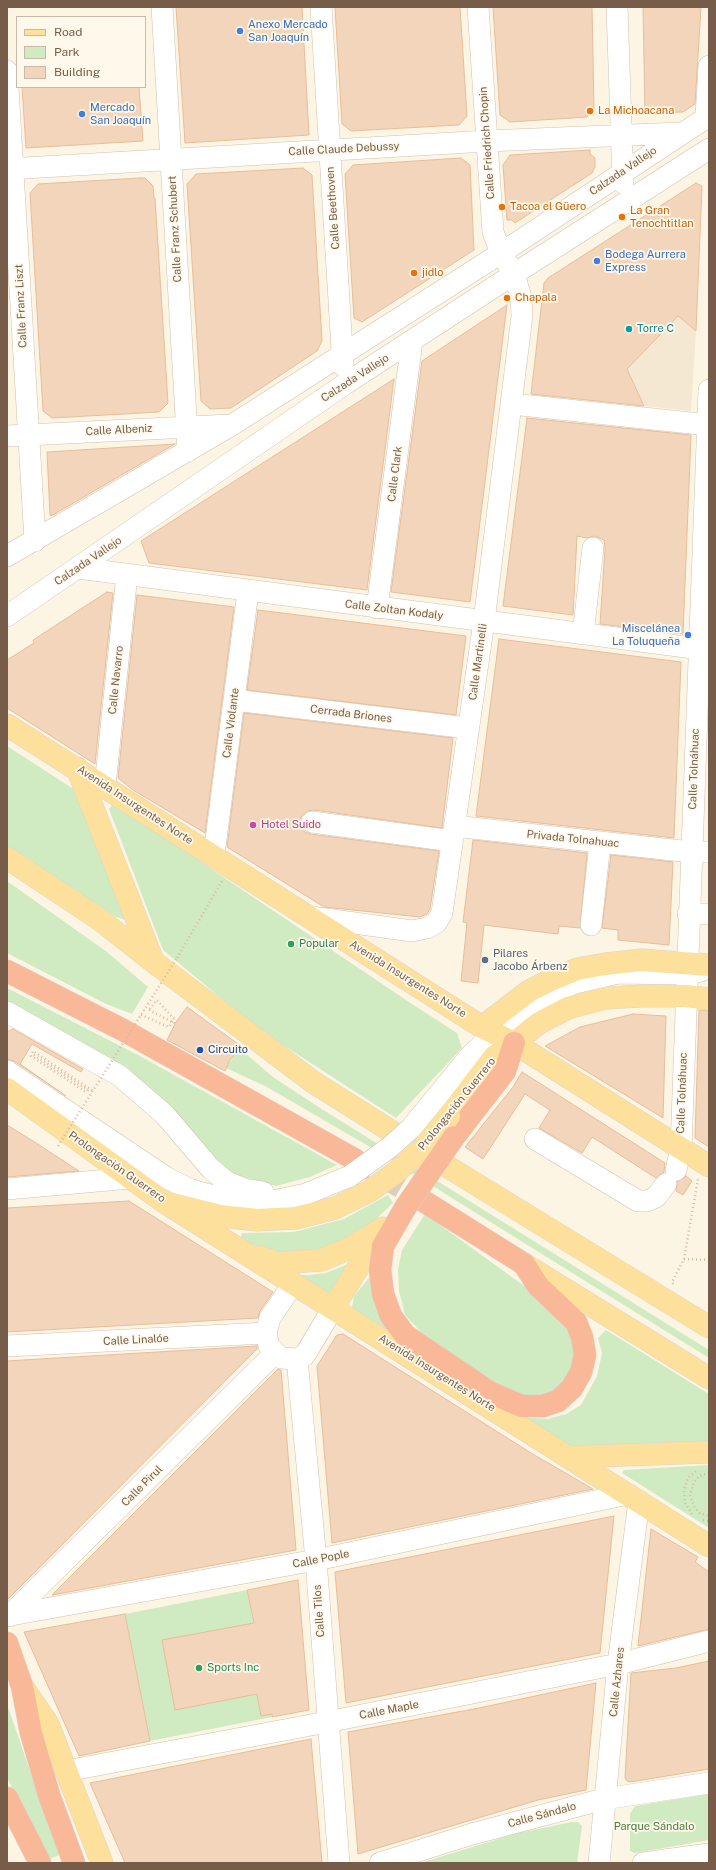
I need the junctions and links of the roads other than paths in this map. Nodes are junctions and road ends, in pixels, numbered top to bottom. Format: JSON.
{"nodes":[{"id":1,"x":162,"y":7,"type":"edge"},
{"id":2,"x":321,"y":7,"type":"edge"},
{"id":3,"x":478,"y":7,"type":"edge"},
{"id":4,"x":618,"y":7,"type":"edge"},
{"id":5,"x":709,"y":66,"type":"edge"},
{"id":6,"x":7,"y":71,"type":"edge"},
{"id":7,"x":708,"y":116,"type":"edge"},
{"id":8,"x":681,"y":133,"type":"junction"},
{"id":9,"x":621,"y":136,"type":"junction"},
{"id":10,"x":487,"y":141,"type":"junction"},
{"id":11,"x":709,"y":149,"type":"edge"},
{"id":12,"x":330,"y":150,"type":"junction"},
{"id":13,"x":171,"y":159,"type":"junction"},
{"id":14,"x":10,"y":168,"type":"edge"},
{"id":15,"x":623,"y":172,"type":"junction"},
{"id":16,"x":623,"y":203,"type":"junction"},
{"id":17,"x":501,"y":253,"type":"junction"},
{"id":18,"x":514,"y":274,"type":"junction"},
{"id":19,"x":412,"y":341,"type":"junction"},
{"id":20,"x":342,"y":354,"type":"junction"},
{"id":21,"x":345,"y":384,"type":"junction"},
{"id":22,"x":709,"y":390,"type":"edge"},
{"id":23,"x":512,"y":404,"type":"junction"},
{"id":24,"x":291,"y":421,"type":"junction"},
{"id":25,"x":232,"y":425,"type":"junction"},
{"id":26,"x":708,"y":425,"type":"edge"},
{"id":27,"x":186,"y":427,"type":"junction"},
{"id":28,"x":28,"y":434,"type":"junction"},
{"id":29,"x":7,"y":436,"type":"edge"},
{"id":30,"x":188,"y":451,"type":"junction"},
{"id":31,"x":35,"y":540,"type":"junction"},
{"id":32,"x":593,"y":548,"type":"dead end"},
{"id":33,"x":7,"y":556,"type":"edge"},
{"id":34,"x":78,"y":568,"type":"junction"},
{"id":35,"x":127,"y":574,"type":"junction"},
{"id":36,"x":248,"y":591,"type":"junction"},
{"id":37,"x":377,"y":608,"type":"junction"},
{"id":38,"x":7,"y":616,"type":"edge"},
{"id":39,"x":484,"y":621,"type":"junction"},
{"id":40,"x":583,"y":634,"type":"junction"},
{"id":41,"x":704,"y":649,"type":"edge"},
{"id":42,"x":234,"y":700,"type":"junction"},
{"id":43,"x":7,"y":725,"type":"edge"},
{"id":44,"x":468,"y":728,"type":"junction"},
{"id":45,"x":77,"y":768,"type":"junction"},
{"id":46,"x":105,"y":786,"type":"junction"},
{"id":47,"x":312,"y":822,"type":"dead end"},
{"id":48,"x":453,"y":834,"type":"junction"},
{"id":49,"x":600,"y":842,"type":"junction"},
{"id":50,"x":700,"y":852,"type":"edge"},
{"id":51,"x":7,"y":858,"type":"edge"},
{"id":52,"x":222,"y":861,"type":"junction"},
{"id":53,"x":688,"y":914,"type":"junction"},
{"id":54,"x":709,"y":914,"type":"edge"},
{"id":55,"x":311,"y":917,"type":"junction"},
{"id":56,"x":591,"y":925,"type":"dead end"},
{"id":57,"x":155,"y":963,"type":"junction"},
{"id":58,"x":709,"y":965,"type":"edge"},
{"id":59,"x":687,"y":969,"type":"junction"},
{"id":60,"x":7,"y":971,"type":"edge"},
{"id":61,"x":709,"y":971,"type":"edge"},
{"id":62,"x":709,"y":984,"type":"edge"},
{"id":63,"x":686,"y":996,"type":"junction"},
{"id":64,"x":709,"y":999,"type":"edge"},
{"id":65,"x":7,"y":1012,"type":"edge"},
{"id":66,"x":489,"y":1030,"type":"junction"},
{"id":67,"x":514,"y":1043,"type":"junction"},
{"id":68,"x":7,"y":1071,"type":"edge"},
{"id":69,"x":7,"y":1089,"type":"edge"},
{"id":70,"x":16,"y":1100,"type":"edge"},
{"id":71,"x":391,"y":1131,"type":"dead end"},
{"id":72,"x":535,"y":1139,"type":"dead end"},
{"id":73,"x":681,"y":1148,"type":"junction"},
{"id":74,"x":352,"y":1167,"type":"junction"},
{"id":75,"x":448,"y":1167,"type":"dead end"},
{"id":76,"x":703,"y":1172,"type":"edge"},
{"id":77,"x":131,"y":1178,"type":"junction"},
{"id":78,"x":7,"y":1189,"type":"edge"},
{"id":79,"x":296,"y":1196,"type":"junction"},
{"id":80,"x":164,"y":1202,"type":"junction"},
{"id":81,"x":410,"y":1208,"type":"junction"},
{"id":82,"x":383,"y":1228,"type":"junction"},
{"id":83,"x":241,"y":1250,"type":"junction"},
{"id":84,"x":524,"y":1264,"type":"junction"},
{"id":85,"x":294,"y":1284,"type":"junction"},
{"id":86,"x":333,"y":1308,"type":"junction"},
{"id":87,"x":709,"y":1327,"type":"edge"},
{"id":88,"x":266,"y":1333,"type":"junction"},
{"id":89,"x":7,"y":1346,"type":"edge"},
{"id":90,"x":275,"y":1353,"type":"junction"},
{"id":91,"x":297,"y":1359,"type":"junction"},
{"id":92,"x":709,"y":1378,"type":"edge"},
{"id":93,"x":571,"y":1458,"type":"junction"},
{"id":94,"x":703,"y":1461,"type":"edge"},
{"id":95,"x":634,"y":1498,"type":"junction"},
{"id":96,"x":709,"y":1546,"type":"edge"},
{"id":97,"x":316,"y":1560,"type":"junction"},
{"id":98,"x":9,"y":1616,"type":"edge"},
{"id":99,"x":709,"y":1641,"type":"edge"},
{"id":100,"x":7,"y":1643,"type":"edge"},
{"id":101,"x":618,"y":1664,"type":"junction"},
{"id":102,"x":22,"y":1686,"type":"junction"},
{"id":103,"x":327,"y":1722,"type":"junction"},
{"id":104,"x":66,"y":1770,"type":"junction"},
{"id":105,"x":709,"y":1783,"type":"edge"},
{"id":106,"x":7,"y":1798,"type":"edge"},
{"id":107,"x":604,"y":1799,"type":"junction"},
{"id":108,"x":709,"y":1854,"type":"edge"},
{"id":109,"x":40,"y":1863,"type":"edge"},
{"id":110,"x":74,"y":1863,"type":"edge"},
{"id":111,"x":102,"y":1863,"type":"edge"},
{"id":112,"x":339,"y":1863,"type":"edge"},
{"id":113,"x":380,"y":1863,"type":"edge"},
{"id":114,"x":598,"y":1863,"type":"edge"},
{"id":115,"x":643,"y":1863,"type":"edge"}],
"edges":[{"from":1,"to":13,"type":"street","name":"Calle Franz Schubert"},
{"from":2,"to":12,"type":"street","name":"Calle Beethoven"},
{"from":3,"to":10,"type":"street","name":"Calle Friedrich Chopin"},
{"from":4,"to":9,"type":"street"},
{"from":5,"to":7,"type":"street"},
{"from":6,"to":14,"type":"street","name":"Calle Franz Liszt"},
{"from":7,"to":8,"type":"street","name":"Calzada Vallejo"},
{"from":8,"to":9,"type":"street","name":"Calle Claude Debussy"},
{"from":8,"to":15,"type":"street","name":"Calzada Vallejo"},
{"from":9,"to":10,"type":"street","name":"Calle Claude Debussy"},
{"from":9,"to":15,"type":"street"},
{"from":10,"to":12,"type":"street","name":"Calle Claude Debussy"},
{"from":10,"to":17,"type":"street","name":"Calle Friedrich Chopin"},
{"from":11,"to":16,"type":"street","name":"Calzada Vallejo"},
{"from":12,"to":13,"type":"street","name":"Calle Claude Debussy"},
{"from":12,"to":20,"type":"street","name":"Calle Beethoven"},
{"from":13,"to":14,"type":"street","name":"Calle Claude Debussy"},
{"from":13,"to":27,"type":"street","name":"Calle Franz Schubert"},
{"from":14,"to":28,"type":"street","name":"Calle Franz Liszt"},
{"from":15,"to":16,"type":"street"},
{"from":15,"to":17,"type":"street","name":"Calzada Vallejo"},
{"from":16,"to":18,"type":"street","name":"Calzada Vallejo"},
{"from":17,"to":18,"type":"street","name":"Calle Friedrich Chopin"},
{"from":17,"to":20,"type":"street","name":"Calzada Vallejo"},
{"from":18,"to":19,"type":"street","name":"Calzada Vallejo"},
{"from":18,"to":23,"type":"street","name":"Calle Martinelli"},
{"from":19,"to":21,"type":"street","name":"Calzada Vallejo"},
{"from":19,"to":37,"type":"street","name":"Calle Clark"},
{"from":20,"to":21,"type":"street","name":"Calle Beethoven"},
{"from":20,"to":25,"type":"street","name":"Calzada Vallejo"},
{"from":21,"to":24,"type":"street","name":"Calzada Vallejo"},
{"from":22,"to":26,"type":"street","name":"Calle Tolnáhuac"},
{"from":23,"to":26,"type":"street"},
{"from":23,"to":39,"type":"street","name":"Calle Martinelli"},
{"from":24,"to":25,"type":"street","name":"Calle Albeniz"},
{"from":24,"to":34,"type":"street","name":"Calzada Vallejo"},
{"from":25,"to":27,"type":"street","name":"Calle Albeniz"},
{"from":25,"to":30,"type":"street","name":"Calzada Vallejo"},
{"from":26,"to":41,"type":"street","name":"Calle Tolnáhuac"},
{"from":27,"to":28,"type":"street","name":"Calle Albeniz"},
{"from":27,"to":30,"type":"street","name":"Calle Franz Schubert"},
{"from":28,"to":29,"type":"street","name":"Calle Albeniz"},
{"from":28,"to":31,"type":"street","name":"Calle Franz Liszt"},
{"from":30,"to":31,"type":"street","name":"Calzada Vallejo"},
{"from":31,"to":33,"type":"street","name":"Calzada Vallejo"},
{"from":32,"to":40,"type":"street"},
{"from":34,"to":35,"type":"street","name":"Calle Zoltan Kodaly"},
{"from":34,"to":38,"type":"street","name":"Calzada Vallejo"},
{"from":35,"to":36,"type":"street","name":"Calle Zoltan Kodaly"},
{"from":35,"to":46,"type":"street","name":"Calle Navarro"},
{"from":36,"to":37,"type":"street","name":"Calle Zoltan Kodaly"},
{"from":36,"to":42,"type":"street","name":"Calle Violante"},
{"from":37,"to":39,"type":"street","name":"Calle Zoltan Kodaly"},
{"from":39,"to":40,"type":"street","name":"Calle Zoltan Kodaly"},
{"from":39,"to":44,"type":"street","name":"Calle Martinelli"},
{"from":40,"to":41,"type":"street","name":"Calle Zoltan Kodaly"},
{"from":41,"to":50,"type":"street","name":"Calle Tolnáhuac"},
{"from":42,"to":44,"type":"street","name":"Cerrada Briones"},
{"from":42,"to":52,"type":"street","name":"Calle Violante"},
{"from":43,"to":45,"type":"main road","name":"Avenida Insurgentes Norte"},
{"from":44,"to":48,"type":"street","name":"Calle Martinelli"},
{"from":45,"to":46,"type":"main road","name":"Avenida Insurgentes Norte"},
{"from":45,"to":57,"type":"main road"},
{"from":46,"to":52,"type":"main road","name":"Avenida Insurgentes Norte"},
{"from":47,"to":48,"type":"street","name":"Privada Tolnahuac"},
{"from":48,"to":49,"type":"street","name":"Privada Tolnahuac"},
{"from":48,"to":55,"type":"street","name":"Calle Martinelli"},
{"from":49,"to":50,"type":"street","name":"Privada Tolnahuac"},
{"from":49,"to":56,"type":"street"},
{"from":50,"to":53,"type":"street","name":"Calle Tolnáhuac"},
{"from":51,"to":57,"type":"main road"},
{"from":52,"to":55,"type":"main road","name":"Avenida Insurgentes Norte"},
{"from":53,"to":54,"type":"street"},
{"from":53,"to":59,"type":"street","name":"Calle Tolnáhuac"},
{"from":55,"to":66,"type":"main road","name":"Avenida Insurgentes Norte"},
{"from":57,"to":71,"type":"main road"},
{"from":58,"to":59,"type":"main road"},
{"from":59,"to":61,"type":"street"},
{"from":59,"to":62,"type":"street"},
{"from":59,"to":63,"type":"street","name":"Calle Tolnáhuac"},
{"from":59,"to":66,"type":"main road"},
{"from":60,"to":74,"type":"highway"},
{"from":63,"to":64,"type":"main road","name":"Prolongación Guerrero"},
{"from":63,"to":67,"type":"main road","name":"Prolongación Guerrero"},
{"from":63,"to":73,"type":"street","name":"Calle Tolnáhuac"},
{"from":65,"to":79,"type":"street"},
{"from":66,"to":67,"type":"main road","name":"Avenida Insurgentes Norte"},
{"from":66,"to":74,"type":"street","bridge":true},
{"from":67,"to":73,"type":"main road","name":"Avenida Insurgentes Norte"},
{"from":67,"to":80,"type":"main road","name":"Prolongación Guerrero","bridge":true},
{"from":67,"to":81,"type":"highway","bridge":true},
{"from":68,"to":79,"type":"street"},
{"from":69,"to":70,"type":"main road","name":"Prolongación Guerrero"},
{"from":70,"to":77,"type":"main road","name":"Prolongación Guerrero"},
{"from":72,"to":73,"type":"street","name":"Calle Tolnáhuac"},
{"from":73,"to":76,"type":"main road","name":"Avenida Insurgentes Norte"},
{"from":74,"to":79,"type":"street"},
{"from":75,"to":87,"type":"main road"},
{"from":77,"to":78,"type":"street"},
{"from":77,"to":80,"type":"main road","name":"Prolongación Guerrero"},
{"from":80,"to":83,"type":"main road","name":"Avenida Insurgentes Norte"},
{"from":81,"to":82,"type":"main road"},
{"from":81,"to":84,"type":"highway"},
{"from":81,"to":84,"type":"highway"},
{"from":82,"to":83,"type":"main road"},
{"from":82,"to":86,"type":"main road"},
{"from":83,"to":85,"type":"main road","name":"Avenida Insurgentes Norte"},
{"from":84,"to":92,"type":"main road"},
{"from":85,"to":86,"type":"main road","name":"Avenida Insurgentes Norte"},
{"from":85,"to":88,"type":"street"},
{"from":86,"to":91,"type":"street"},
{"from":86,"to":93,"type":"main road","name":"Avenida Insurgentes Norte"},
{"from":88,"to":89,"type":"street","name":"Calle Linalóe"},
{"from":88,"to":90,"type":"street"},
{"from":90,"to":91,"type":"street"},
{"from":90,"to":98,"type":"street","name":"Calle Pirul"},
{"from":91,"to":97,"type":"street","name":"Calle Tilos"},
{"from":93,"to":94,"type":"main road"},
{"from":93,"to":95,"type":"main road","name":"Avenida Insurgentes Norte"},
{"from":95,"to":96,"type":"main road","name":"Avenida Insurgentes Norte"},
{"from":95,"to":97,"type":"street","name":"Calle Pople"},
{"from":95,"to":101,"type":"street","name":"Calle Azhares"},
{"from":97,"to":98,"type":"street","name":"Calle Pople"},
{"from":97,"to":103,"type":"street","name":"Calle Tilos"},
{"from":99,"to":101,"type":"street","name":"Calle Maple"},
{"from":100,"to":102,"type":"highway"},
{"from":101,"to":103,"type":"street","name":"Calle Maple"},
{"from":101,"to":107,"type":"street","name":"Calle Azhares"},
{"from":102,"to":104,"type":"main road"},
{"from":102,"to":110,"type":"highway"},
{"from":103,"to":104,"type":"street","name":"Calle Maple"},
{"from":103,"to":112,"type":"street","name":"Calle Tilos"},
{"from":104,"to":111,"type":"main road"},
{"from":105,"to":107,"type":"street","name":"Calle Sándalo"},
{"from":106,"to":109,"type":"highway"},
{"from":107,"to":113,"type":"street","name":"Calle Sándalo"},
{"from":107,"to":114,"type":"street","name":"Calle Azhares"},
{"from":108,"to":115,"type":"street"}]}
